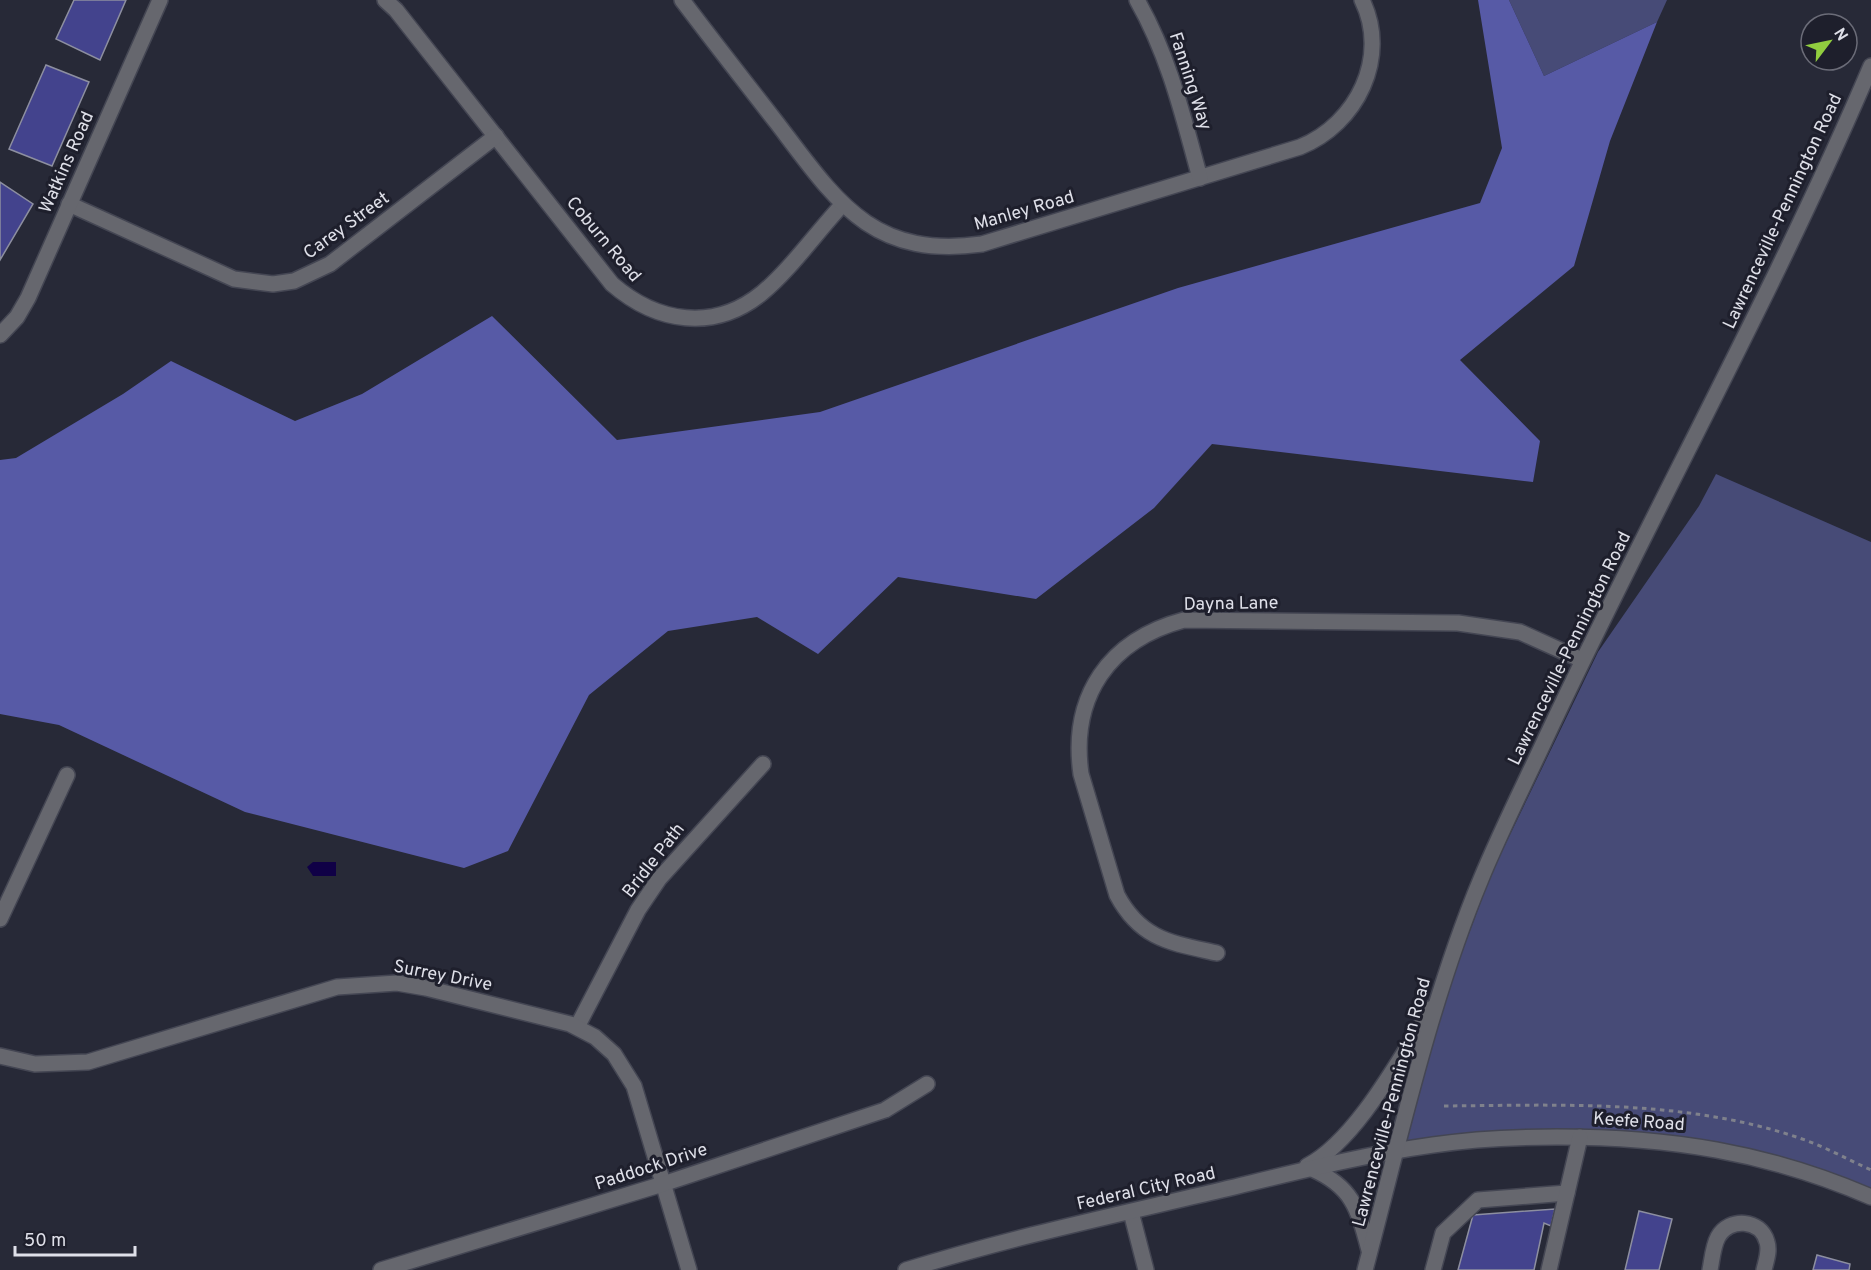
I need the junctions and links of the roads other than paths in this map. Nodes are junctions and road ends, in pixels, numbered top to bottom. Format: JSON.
{"nodes":[{"id":1,"x":160,"y":0,"type":"edge"},
{"id":2,"x":385,"y":0,"type":"edge"},
{"id":3,"x":682,"y":0,"type":"edge"},
{"id":4,"x":1137,"y":0,"type":"edge"},
{"id":5,"x":1362,"y":0,"type":"edge"},
{"id":6,"x":1871,"y":66,"type":"edge"},
{"id":7,"x":496,"y":136,"type":"junction"},
{"id":8,"x":1200,"y":178,"type":"junction"},
{"id":9,"x":69,"y":204,"type":"junction"},
{"id":10,"x":842,"y":205,"type":"junction"},
{"id":11,"x":0,"y":335,"type":"edge"},
{"id":12,"x":1582,"y":660,"type":"junction"},
{"id":13,"x":763,"y":764,"type":"dead end"},
{"id":14,"x":67,"y":775,"type":"dead end"},
{"id":15,"x":0,"y":919,"type":"edge"},
{"id":16,"x":1217,"y":954,"type":"dead end"},
{"id":17,"x":1440,"y":995,"type":"junction"},
{"id":18,"x":577,"y":1027,"type":"junction"},
{"id":19,"x":0,"y":1056,"type":"edge"},
{"id":20,"x":927,"y":1084,"type":"dead end"},
{"id":21,"x":1580,"y":1137,"type":"junction"},
{"id":22,"x":1397,"y":1151,"type":"junction"},
{"id":23,"x":1312,"y":1169,"type":"junction"},
{"id":24,"x":1292,"y":1174,"type":"junction"},
{"id":25,"x":663,"y":1184,"type":"junction"},
{"id":26,"x":1567,"y":1193,"type":"junction"},
{"id":27,"x":1871,"y":1197,"type":"edge"},
{"id":28,"x":1131,"y":1212,"type":"junction"},
{"id":29,"x":1370,"y":1252,"type":"junction"},
{"id":30,"x":381,"y":1270,"type":"edge"},
{"id":31,"x":689,"y":1270,"type":"edge"},
{"id":32,"x":906,"y":1270,"type":"edge"},
{"id":33,"x":1146,"y":1270,"type":"edge"},
{"id":34,"x":1365,"y":1270,"type":"edge"},
{"id":35,"x":1433,"y":1270,"type":"edge"},
{"id":36,"x":1549,"y":1270,"type":"edge"},
{"id":37,"x":1710,"y":1270,"type":"edge"},
{"id":38,"x":1764,"y":1270,"type":"edge"}],
"edges":[{"from":1,"to":9,"type":"street","name":"Watkins Road"},
{"from":2,"to":7,"type":"street","name":"Coburn Road"},
{"from":3,"to":10,"type":"street","name":"Manley Road"},
{"from":4,"to":8,"type":"street","name":"Fanning Way"},
{"from":5,"to":8,"type":"street","name":"Manley Road"},
{"from":6,"to":12,"type":"street","name":"Lawrenceville-Pennington Road"},
{"from":7,"to":9,"type":"street","name":"Carey Street"},
{"from":7,"to":10,"type":"street","name":"Coburn Road"},
{"from":8,"to":10,"type":"street","name":"Manley Road"},
{"from":9,"to":11,"type":"street","name":"Watkins Road"},
{"from":12,"to":16,"type":"street","name":"Dayna Lane"},
{"from":12,"to":17,"type":"street","name":"Lawrenceville-Pennington Road"},
{"from":13,"to":18,"type":"street","name":"Bridle Path"},
{"from":14,"to":15,"type":"street"},
{"from":17,"to":22,"type":"street","name":"Lawrenceville-Pennington Road"},
{"from":17,"to":24,"type":"street"},
{"from":18,"to":19,"type":"street","name":"Surrey Drive"},
{"from":18,"to":25,"type":"street","name":"Surrey Drive"},
{"from":20,"to":25,"type":"street","name":"Paddock Drive"},
{"from":21,"to":22,"type":"street","name":"Keefe Road"},
{"from":21,"to":26,"type":"street"},
{"from":21,"to":27,"type":"street","name":"Keefe Road"},
{"from":22,"to":23,"type":"street","name":"Federal City Road"},
{"from":22,"to":29,"type":"street","name":"Lawrenceville-Pennington Road"},
{"from":23,"to":24,"type":"street","name":"Federal City Road"},
{"from":23,"to":29,"type":"street"},
{"from":24,"to":28,"type":"street","name":"Federal City Road"},
{"from":25,"to":30,"type":"street","name":"Paddock Drive"},
{"from":25,"to":31,"type":"street","name":"Surrey Drive"},
{"from":26,"to":35,"type":"street"},
{"from":26,"to":36,"type":"street"},
{"from":28,"to":32,"type":"street","name":"Federal City Road"},
{"from":28,"to":33,"type":"street"},
{"from":29,"to":34,"type":"street","name":"Lawrenceville-Pennington Road"},
{"from":37,"to":38,"type":"street"}]}
